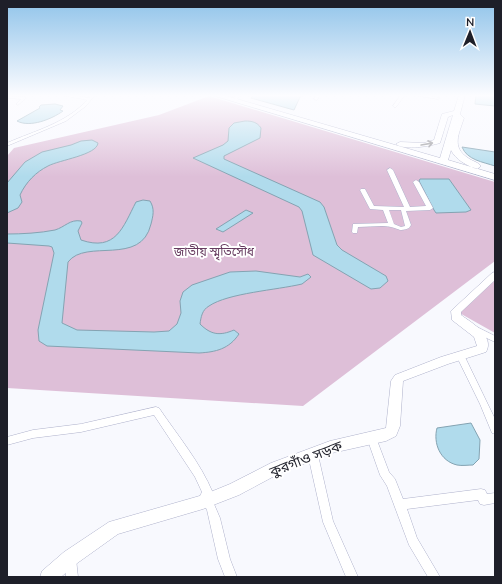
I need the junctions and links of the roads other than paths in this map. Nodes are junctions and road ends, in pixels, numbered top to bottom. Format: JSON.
{"nodes":[{"id":1,"x":58,"y":122,"type":"edge"},
{"id":2,"x":304,"y":122,"type":"edge"},
{"id":3,"x":311,"y":122,"type":"edge"},
{"id":4,"x":320,"y":122,"type":"edge"},
{"id":5,"x":443,"y":122,"type":"edge"},
{"id":6,"x":452,"y":122,"type":"edge"},
{"id":7,"x":459,"y":122,"type":"edge"},
{"id":8,"x":362,"y":135,"type":"junction"},
{"id":9,"x":7,"y":145,"type":"edge"},
{"id":10,"x":441,"y":158,"type":"junction"},
{"id":11,"x":390,"y":170,"type":"dead end"},
{"id":12,"x":494,"y":175,"type":"edge"},
{"id":13,"x":416,"y":182,"type":"dead end"},
{"id":14,"x":363,"y":190,"type":"dead end"},
{"id":15,"x":386,"y":209,"type":"junction"},
{"id":16,"x":405,"y":209,"type":"junction"},
{"id":17,"x":391,"y":225,"type":"junction"},
{"id":18,"x":355,"y":232,"type":"dead end"},
{"id":19,"x":495,"y":275,"type":"edge"},
{"id":20,"x":470,"y":326,"type":"junction"},
{"id":21,"x":495,"y":339,"type":"edge"},
{"id":22,"x":460,"y":355,"type":"junction"},
{"id":23,"x":494,"y":426,"type":"edge"},
{"id":24,"x":372,"y":438,"type":"junction"},
{"id":25,"x":7,"y":441,"type":"edge"},
{"id":26,"x":314,"y":455,"type":"junction"},
{"id":27,"x":495,"y":498,"type":"edge"},
{"id":28,"x":208,"y":500,"type":"junction"},
{"id":29,"x":400,"y":505,"type":"junction"},
{"id":30,"x":70,"y":558,"type":"junction"},
{"id":31,"x":48,"y":577,"type":"edge"},
{"id":32,"x":72,"y":577,"type":"edge"},
{"id":33,"x":231,"y":577,"type":"edge"},
{"id":34,"x":352,"y":577,"type":"edge"},
{"id":35,"x":434,"y":577,"type":"edge"}],
"edges":[{"from":1,"to":9,"type":"street"},
{"from":2,"to":12,"type":"highway"},
{"from":3,"to":10,"type":"highway"},
{"from":4,"to":8,"type":"highway"},
{"from":8,"to":5,"type":"highway","one_way":true},
{"from":6,"to":10,"type":"highway"},
{"from":7,"to":12,"type":"highway"},
{"from":8,"to":10,"type":"highway"},
{"from":10,"to":12,"type":"highway"},
{"from":11,"to":16,"type":"street"},
{"from":13,"to":16,"type":"street"},
{"from":14,"to":15,"type":"street"},
{"from":15,"to":16,"type":"street"},
{"from":15,"to":17,"type":"street"},
{"from":16,"to":17,"type":"street"},
{"from":17,"to":18,"type":"street"},
{"from":19,"to":20,"type":"street","name":"কুরগাঁও সড়ক"},
{"from":20,"to":21,"type":"street"},
{"from":20,"to":22,"type":"street","name":"কুরগাঁও সড়ক"},
{"from":22,"to":23,"type":"street"},
{"from":22,"to":24,"type":"street","name":"কুরগাঁও সড়ক"},
{"from":24,"to":26,"type":"street","name":"কুরগাঁও সড়ক"},
{"from":24,"to":29,"type":"street"},
{"from":25,"to":28,"type":"street"},
{"from":26,"to":28,"type":"street","name":"কুরগাঁও সড়ক"},
{"from":26,"to":34,"type":"street"},
{"from":27,"to":29,"type":"street"},
{"from":28,"to":30,"type":"street","name":"কুরগাঁও সড়ক"},
{"from":28,"to":33,"type":"street"},
{"from":29,"to":35,"type":"street"},
{"from":30,"to":31,"type":"street","name":"কুরগাঁও সড়ক"},
{"from":30,"to":32,"type":"street"}]}
